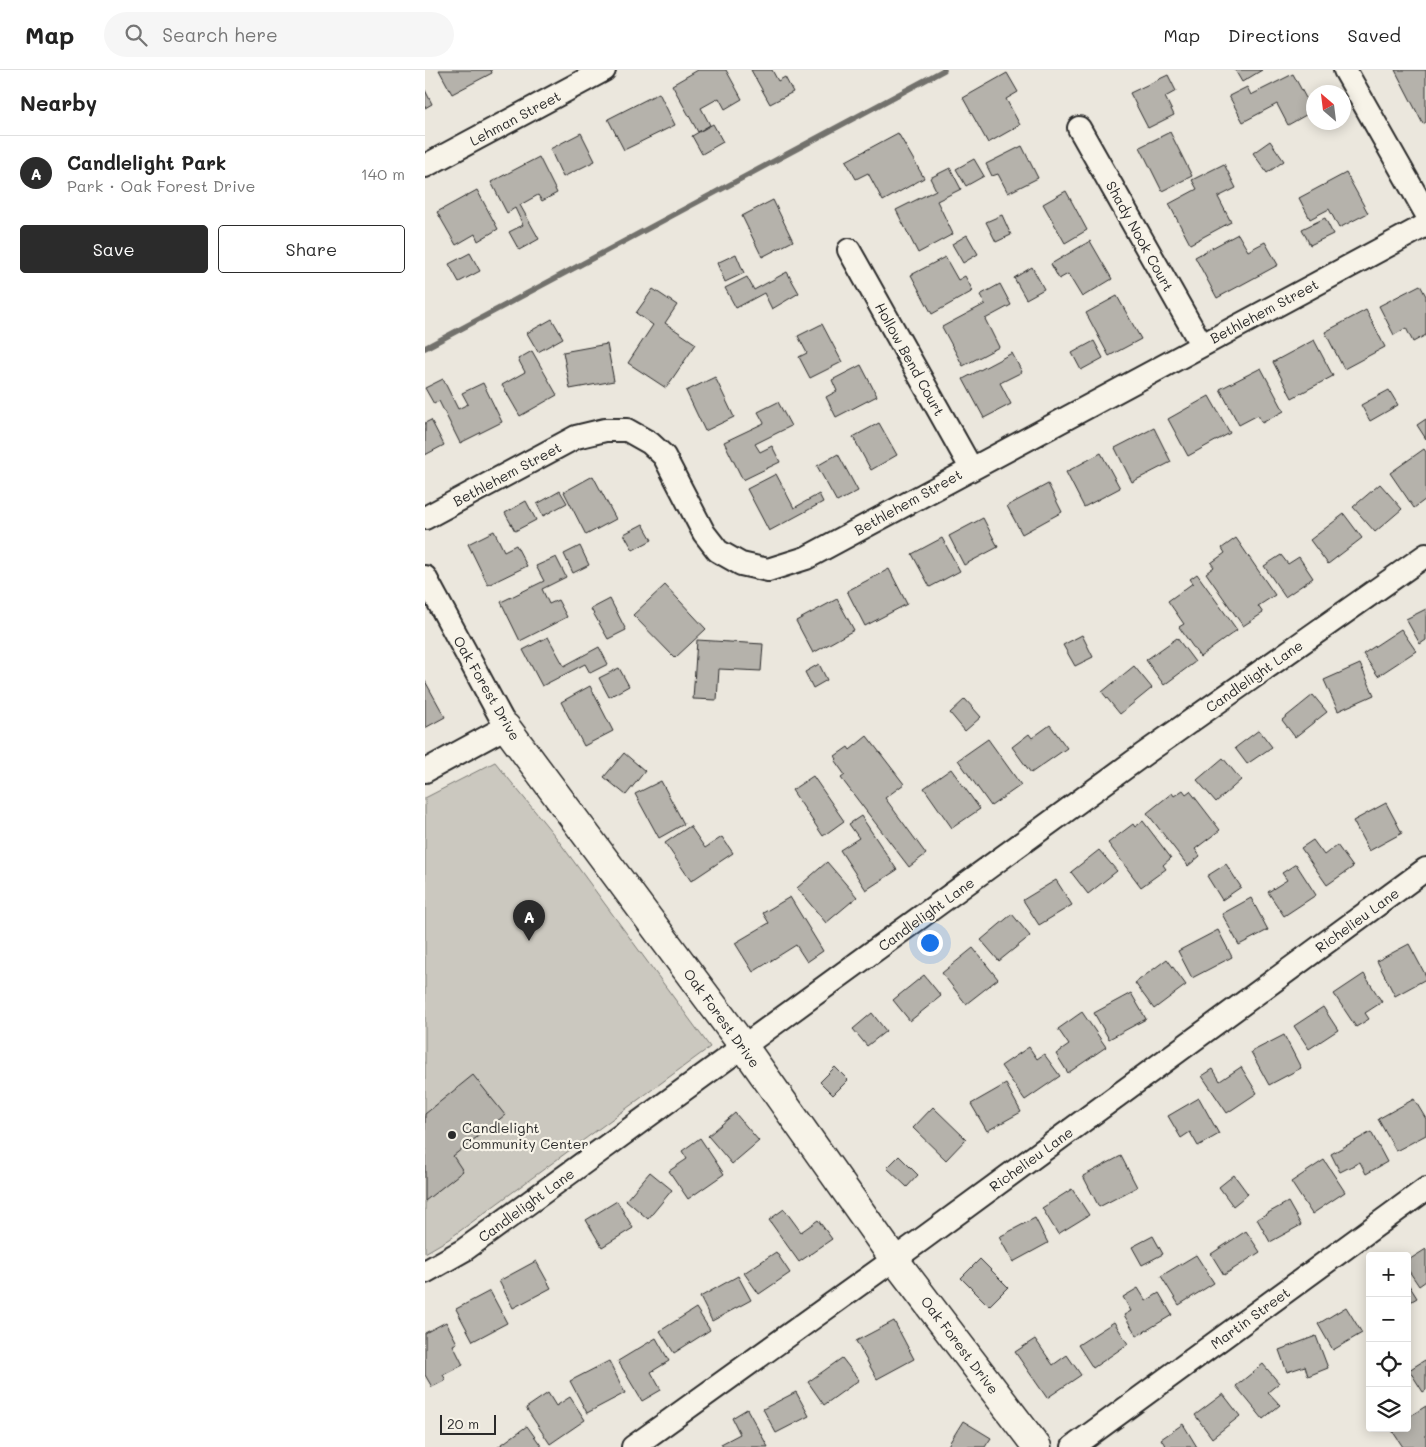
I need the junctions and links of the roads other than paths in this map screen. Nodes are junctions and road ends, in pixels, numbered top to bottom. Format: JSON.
{"nodes":[{"id":1,"x":604,"y":70,"type":"edge"},
{"id":2,"x":1345,"y":70,"type":"edge"},
{"id":3,"x":1079,"y":128,"type":"dead end"},
{"id":4,"x":425,"y":166,"type":"edge"},
{"id":5,"x":1426,"y":213,"type":"edge"},
{"id":6,"x":1426,"y":224,"type":"edge"},
{"id":7,"x":849,"y":250,"type":"dead end"},
{"id":8,"x":1201,"y":344,"type":"junction"},
{"id":9,"x":971,"y":468,"type":"junction"},
{"id":10,"x":425,"y":518,"type":"edge"},
{"id":11,"x":1426,"y":555,"type":"edge"},
{"id":12,"x":425,"y":577,"type":"edge"},
{"id":13,"x":506,"y":727,"type":"junction"},
{"id":14,"x":425,"y":771,"type":"edge"},
{"id":15,"x":1426,"y":869,"type":"edge"},
{"id":16,"x":744,"y":1047,"type":"junction"},
{"id":17,"x":1426,"y":1189,"type":"edge"},
{"id":18,"x":894,"y":1259,"type":"junction"},
{"id":19,"x":425,"y":1272,"type":"edge"},
{"id":20,"x":633,"y":1447,"type":"edge"},
{"id":21,"x":1037,"y":1447,"type":"edge"},
{"id":22,"x":1073,"y":1447,"type":"edge"}],
"edges":[{"from":1,"to":4,"type":"street","name":"Lehman Street"},
{"from":2,"to":5,"type":"street"},
{"from":3,"to":8,"type":"street","name":"Shady Nook Court"},
{"from":6,"to":8,"type":"street","name":"Bethlehem Street"},
{"from":7,"to":9,"type":"street","name":"Hollow Bend Court"},
{"from":8,"to":9,"type":"street","name":"Bethlehem Street"},
{"from":9,"to":10,"type":"street","name":"Bethlehem Street"},
{"from":11,"to":16,"type":"street","name":"Candlelight Lane"},
{"from":12,"to":13,"type":"street","name":"Oak Forest Drive"},
{"from":13,"to":14,"type":"street"},
{"from":13,"to":16,"type":"street","name":"Oak Forest Drive"},
{"from":15,"to":18,"type":"street","name":"Richelieu Lane"},
{"from":16,"to":18,"type":"street","name":"Oak Forest Drive"},
{"from":16,"to":19,"type":"street","name":"Candlelight Lane"},
{"from":17,"to":22,"type":"street","name":"Martin Street"},
{"from":18,"to":20,"type":"street","name":"Richelieu Lane"},
{"from":18,"to":21,"type":"street","name":"Oak Forest Drive"}]}
